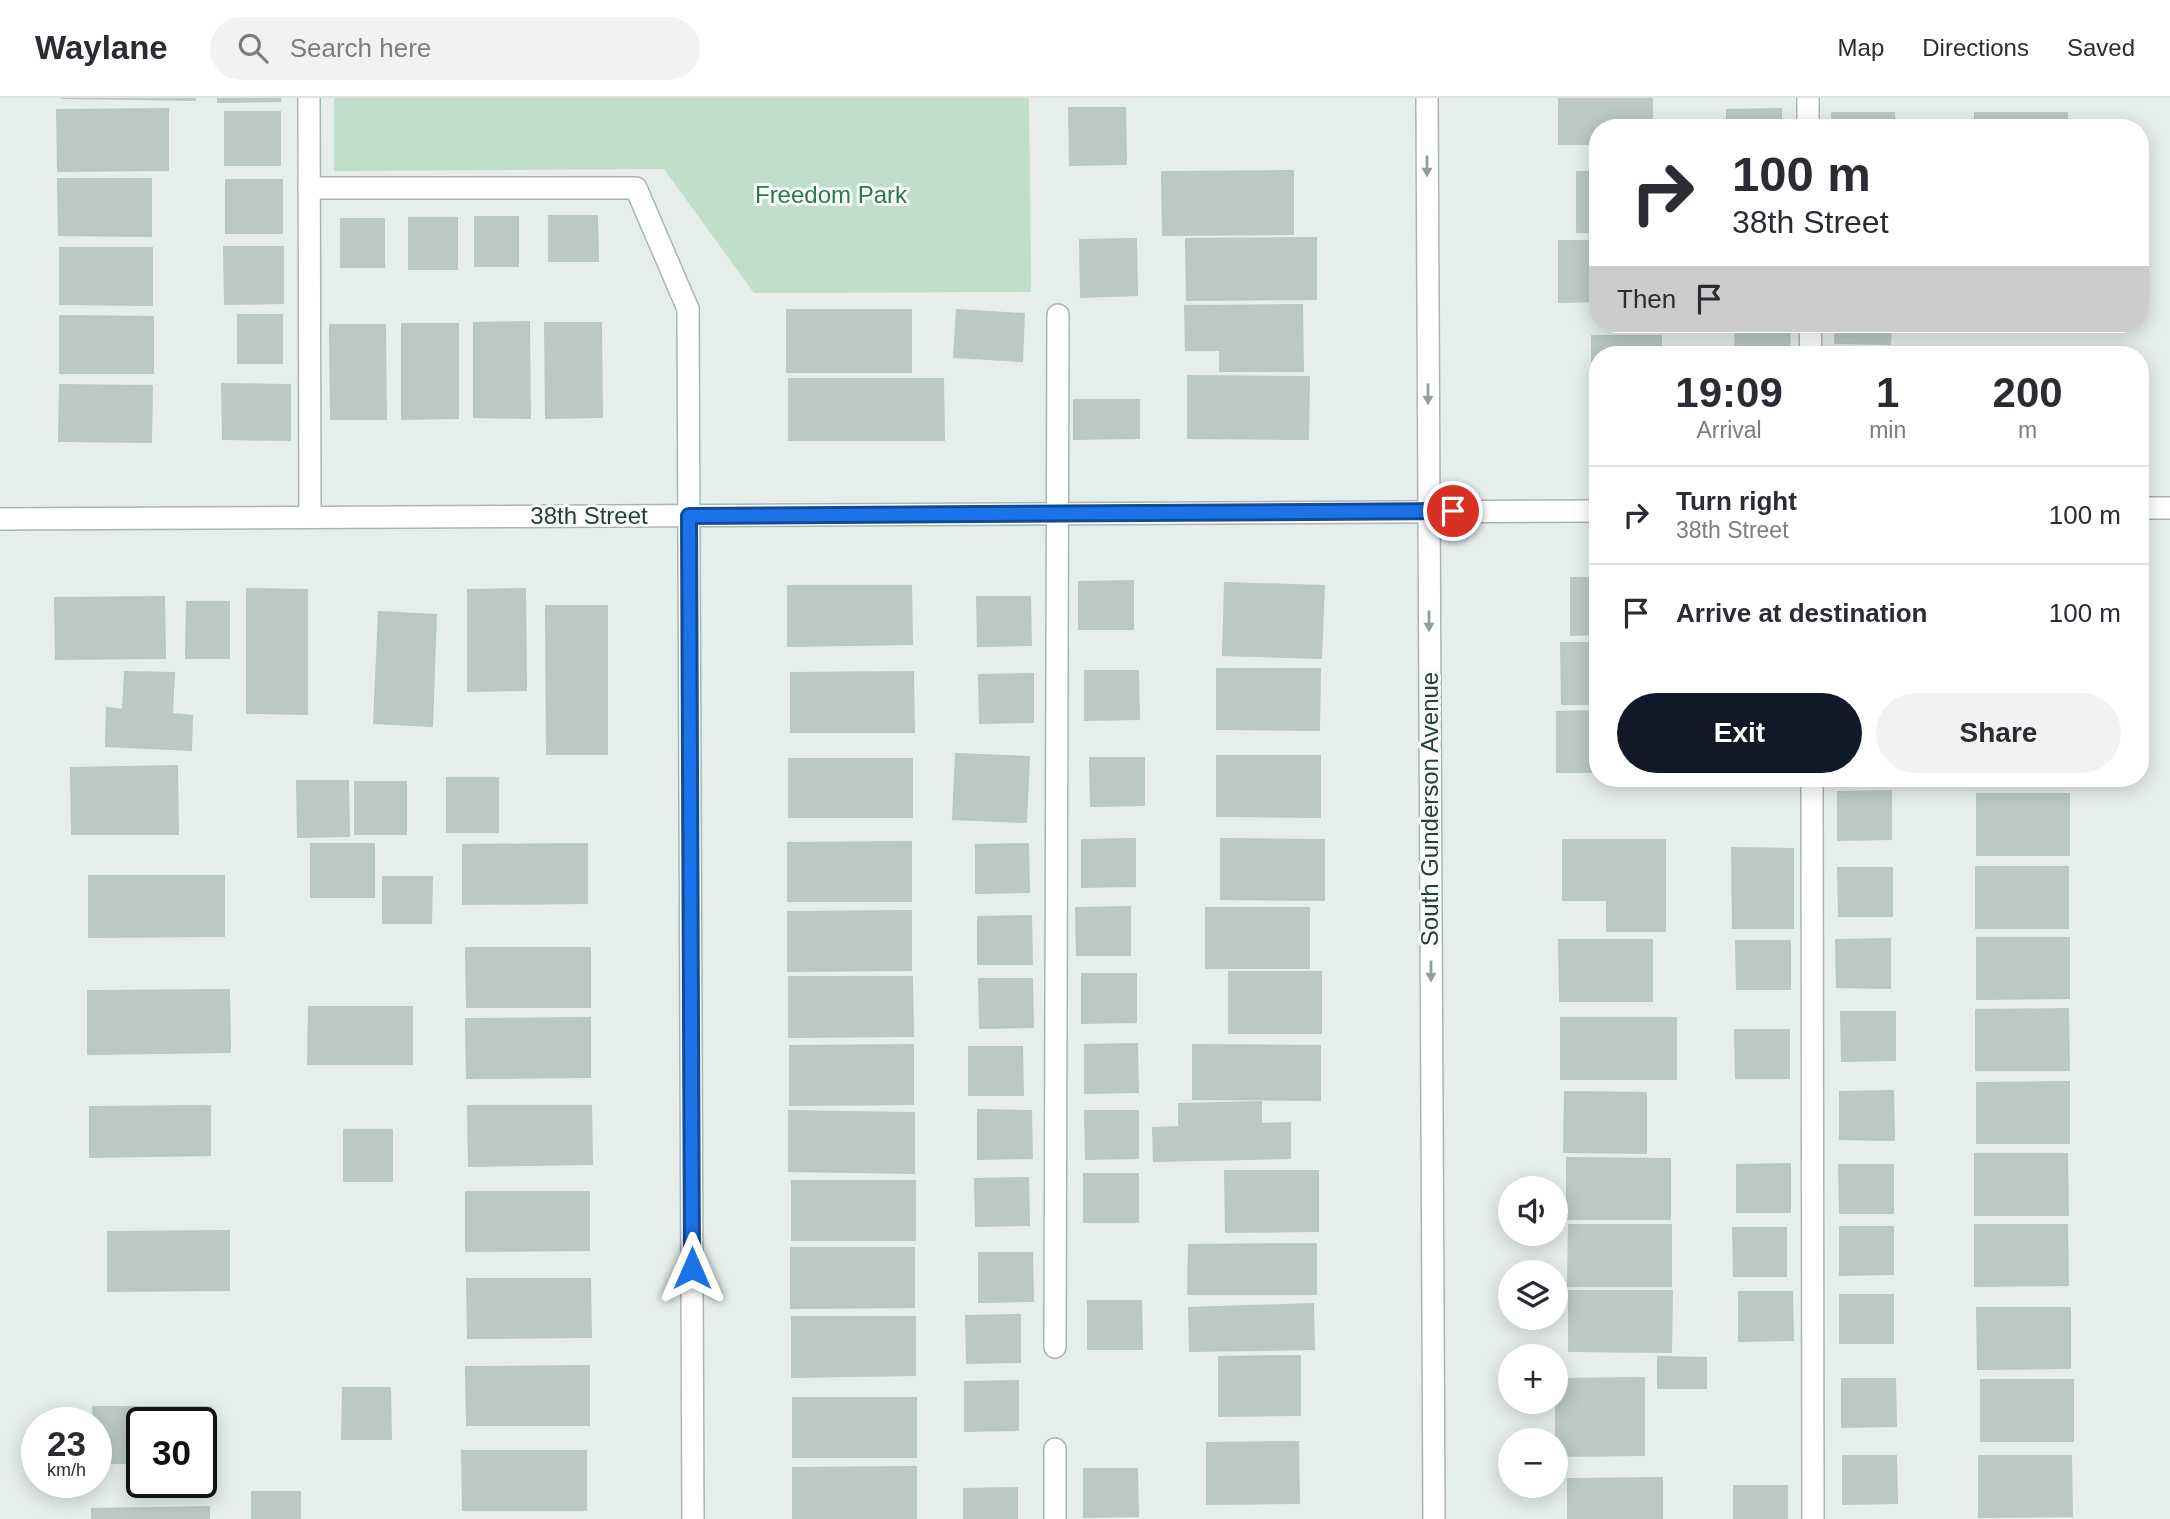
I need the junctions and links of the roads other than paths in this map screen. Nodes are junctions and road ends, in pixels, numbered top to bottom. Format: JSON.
{"nodes":[{"id":1,"x":309,"y":98,"type":"edge"},
{"id":2,"x":1427,"y":98,"type":"edge"},
{"id":3,"x":1808,"y":98,"type":"edge"},
{"id":4,"x":1808,"y":119,"type":"edge"},
{"id":5,"x":309,"y":188,"type":"junction"},
{"id":6,"x":1058,"y":315,"type":"dead end"},
{"id":7,"x":2149,"y":508,"type":"edge"},
{"id":8,"x":2170,"y":508,"type":"edge"},
{"id":9,"x":1429,"y":511,"type":"junction"},
{"id":10,"x":1589,"y":511,"type":"edge"},
{"id":11,"x":1055,"y":514,"type":"junction"},
{"id":12,"x":689,"y":516,"type":"junction"},
{"id":13,"x":310,"y":517,"type":"junction"},
{"id":14,"x":0,"y":519,"type":"edge"},
{"id":15,"x":1812,"y":787,"type":"edge"},
{"id":16,"x":1055,"y":1348,"type":"dead end"},
{"id":17,"x":1055,"y":1449,"type":"dead end"},
{"id":18,"x":693,"y":1519,"type":"edge"},
{"id":19,"x":1055,"y":1519,"type":"edge"},
{"id":20,"x":1434,"y":1519,"type":"edge"},
{"id":21,"x":1813,"y":1519,"type":"edge"}],
"edges":[{"from":1,"to":5,"type":"street"},
{"from":2,"to":9,"type":"street","name":"South Gunderson Avenue","one_way":true},
{"from":3,"to":4,"type":"street"},
{"from":5,"to":12,"type":"street"},
{"from":5,"to":13,"type":"street"},
{"from":6,"to":11,"type":"street"},
{"from":7,"to":8,"type":"street"},
{"from":9,"to":10,"type":"street","name":"38th Street"},
{"from":9,"to":11,"type":"street","name":"38th Street"},
{"from":9,"to":20,"type":"street","name":"South Gunderson Avenue","one_way":true},
{"from":11,"to":12,"type":"street","name":"38th Street"},
{"from":11,"to":16,"type":"street"},
{"from":12,"to":13,"type":"street","name":"38th Street"},
{"from":12,"to":18,"type":"street"},
{"from":13,"to":14,"type":"street","name":"38th Street"},
{"from":15,"to":21,"type":"street"},
{"from":17,"to":19,"type":"street"}]}
